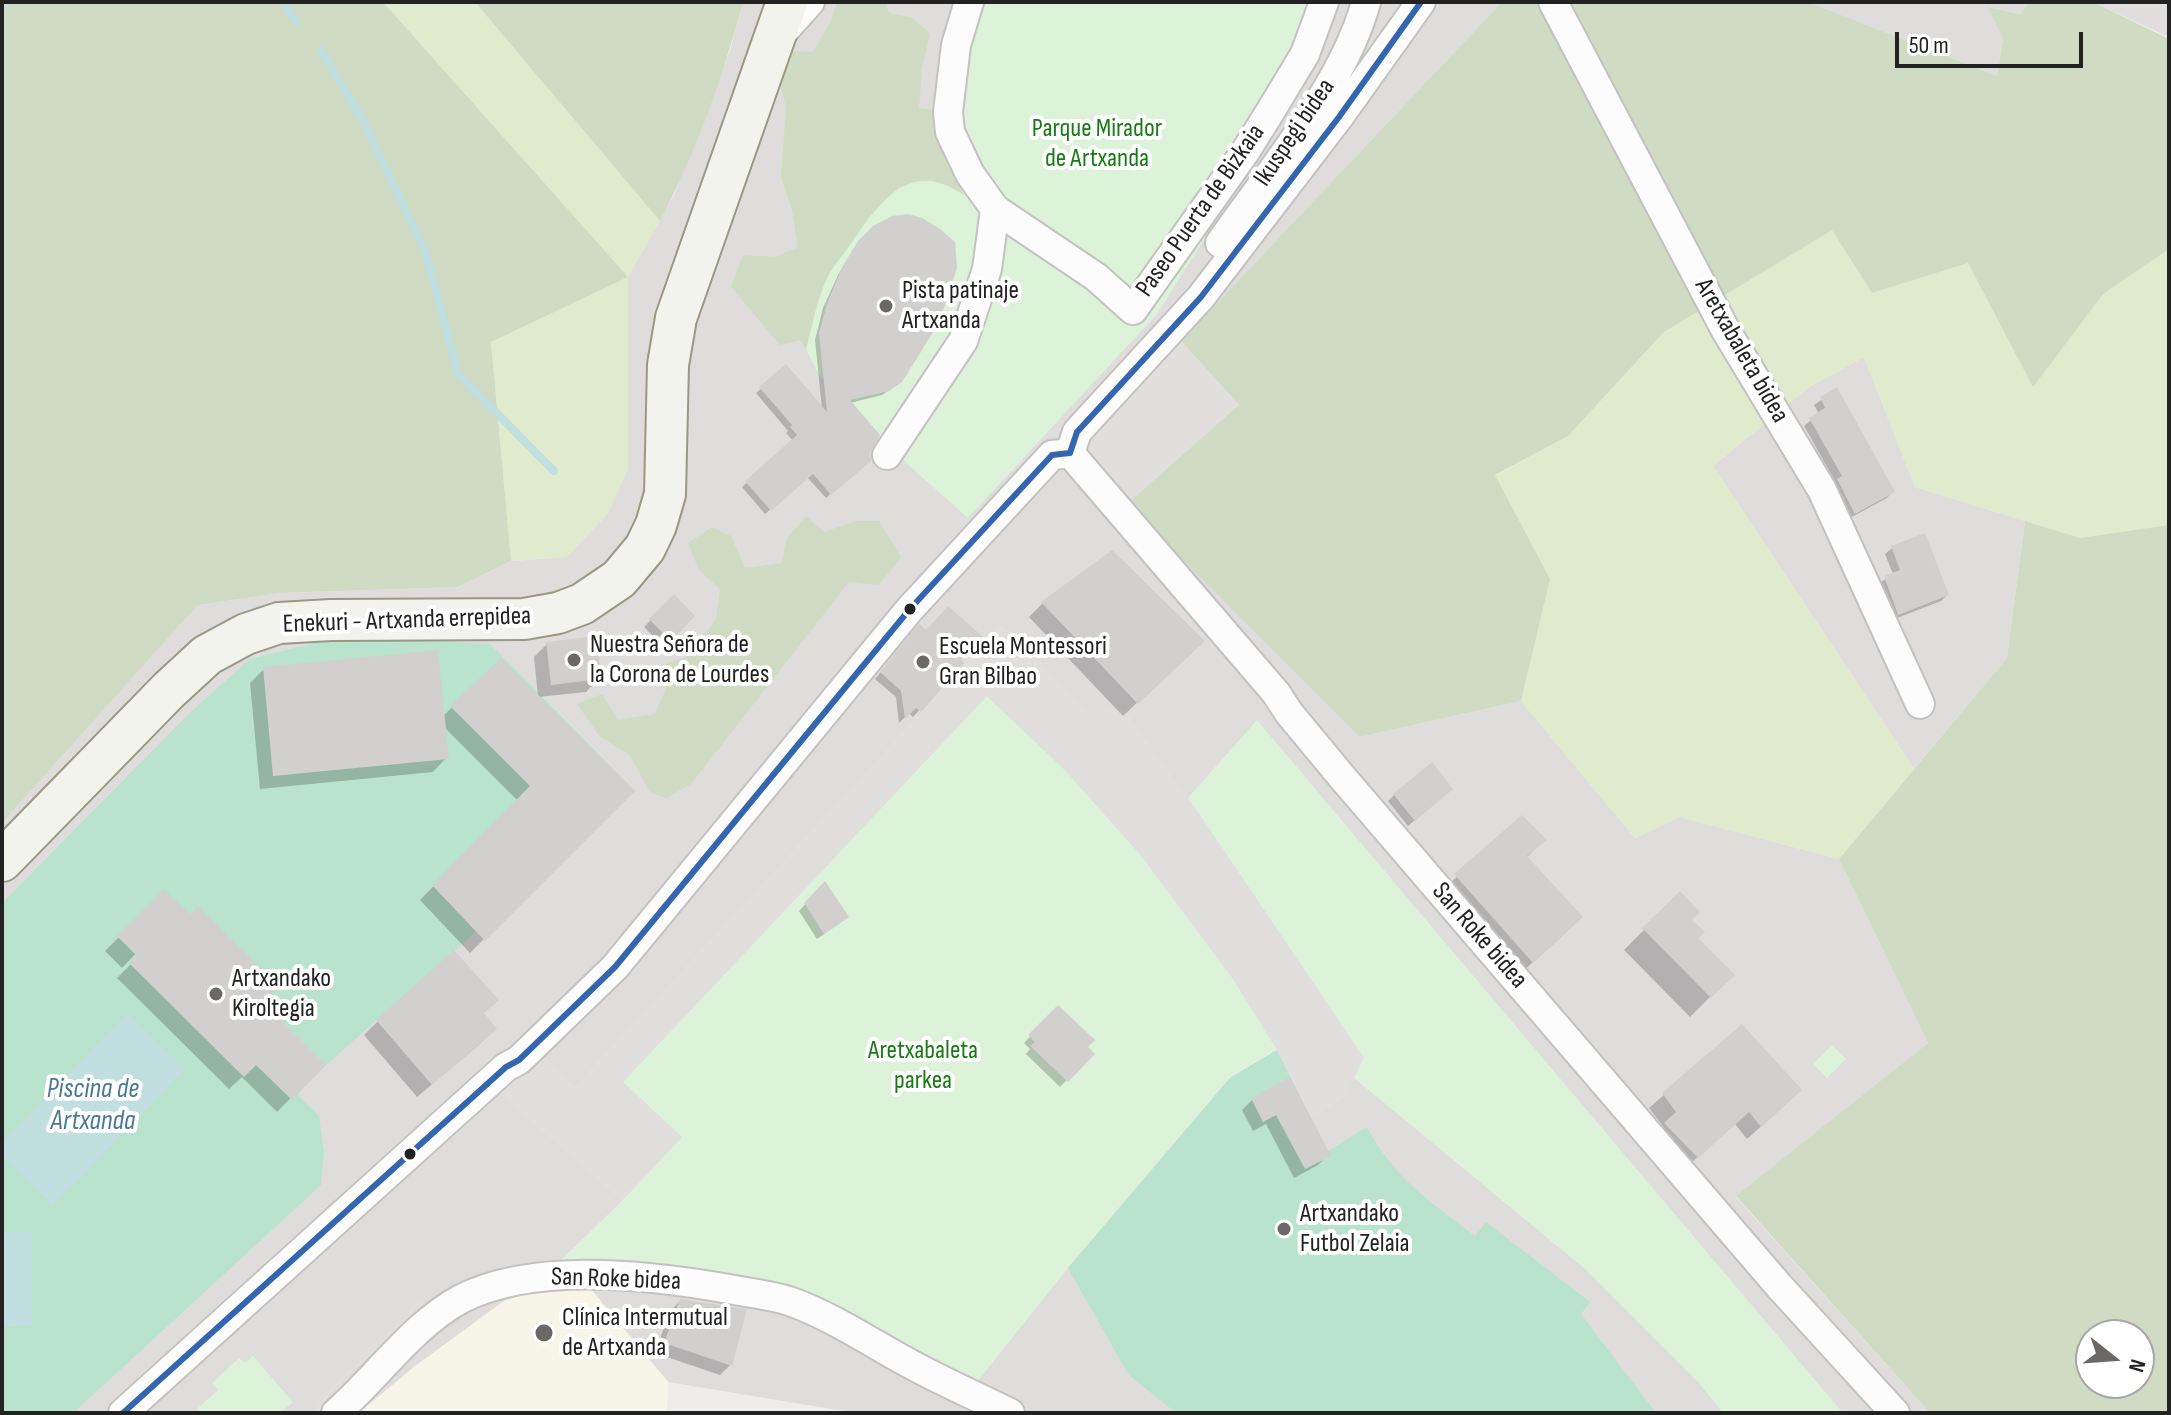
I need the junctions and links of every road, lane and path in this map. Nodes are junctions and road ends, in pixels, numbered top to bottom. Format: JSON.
{"nodes":[{"id":1,"x":787,"y":2,"type":"edge"},
{"id":2,"x":810,"y":2,"type":"edge"},
{"id":3,"x":969,"y":2,"type":"edge"},
{"id":4,"x":1324,"y":2,"type":"edge"},
{"id":5,"x":1366,"y":2,"type":"edge"},
{"id":6,"x":1421,"y":2,"type":"edge"},
{"id":7,"x":1553,"y":2,"type":"edge"},
{"id":8,"x":772,"y":44,"type":"junction"},
{"id":9,"x":995,"y":209,"type":"junction"},
{"id":10,"x":1163,"y":340,"type":"junction"},
{"id":11,"x":1070,"y":453,"type":"junction"},
{"id":12,"x":887,"y":455,"type":"dead end"},
{"id":13,"x":1920,"y":704,"type":"dead end"},
{"id":14,"x":2,"y":861,"type":"edge"},
{"id":15,"x":123,"y":1413,"type":"edge"},
{"id":16,"x":336,"y":1413,"type":"edge"},
{"id":17,"x":1010,"y":1413,"type":"edge"},
{"id":18,"x":1895,"y":1413,"type":"edge"}],
"edges":[{"from":1,"to":8,"type":"street"},
{"from":2,"to":8,"type":"street"},
{"from":3,"to":9,"type":"street","name":"Paseo Puerta de Bizkaia"},
{"from":4,"to":9,"type":"street","name":"Paseo Puerta de Bizkaia"},
{"from":5,"to":10,"type":"street","name":"Ikuspegi bidea"},
{"from":6,"to":10,"type":"street"},
{"from":7,"to":13,"type":"street","name":"Aretxabaleta bidea"},
{"from":8,"to":14,"type":"street","name":"Enekuri - Artxanda errepidea"},
{"from":9,"to":12,"type":"street"},
{"from":10,"to":11,"type":"street"},
{"from":11,"to":15,"type":"street"},
{"from":11,"to":18,"type":"street","name":"San Roke bidea"},
{"from":16,"to":17,"type":"street","name":"San Roke bidea"}]}
